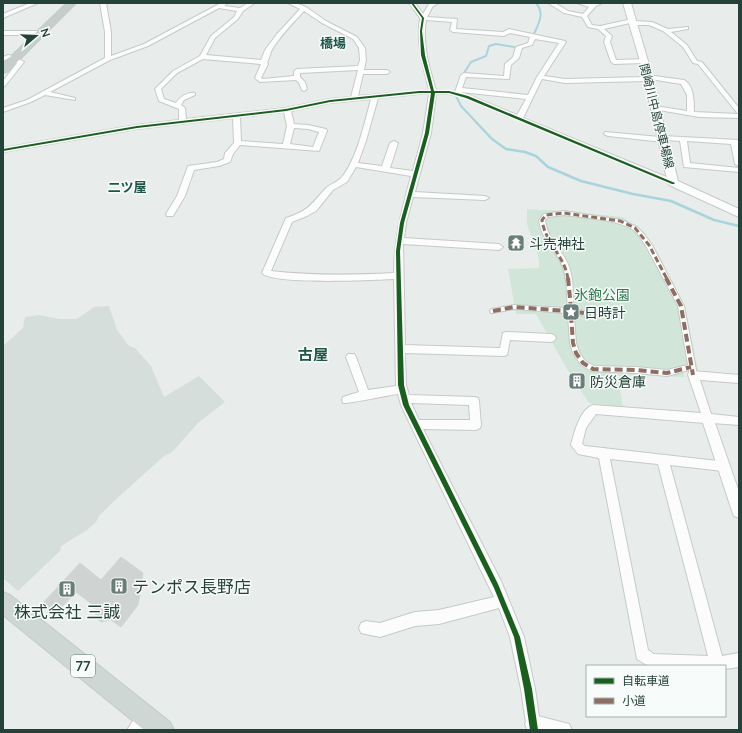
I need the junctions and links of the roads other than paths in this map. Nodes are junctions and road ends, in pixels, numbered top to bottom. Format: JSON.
{"nodes":[{"id":1,"x":35,"y":3,"type":"edge"},
{"id":2,"x":64,"y":3,"type":"edge"},
{"id":3,"x":72,"y":3,"type":"edge"},
{"id":4,"x":103,"y":3,"type":"edge"},
{"id":5,"x":252,"y":3,"type":"edge"},
{"id":6,"x":291,"y":3,"type":"edge"},
{"id":7,"x":310,"y":3,"type":"edge"},
{"id":8,"x":412,"y":3,"type":"edge"},
{"id":9,"x":436,"y":3,"type":"edge"},
{"id":10,"x":551,"y":3,"type":"edge"},
{"id":11,"x":580,"y":3,"type":"edge"},
{"id":12,"x":599,"y":3,"type":"edge"},
{"id":13,"x":627,"y":3,"type":"edge"},
{"id":14,"x":222,"y":5,"type":"edge"},
{"id":15,"x":593,"y":6,"type":"junction"},
{"id":16,"x":303,"y":7,"type":"junction"},
{"id":17,"x":241,"y":10,"type":"junction"},
{"id":18,"x":3,"y":16,"type":"edge"},
{"id":19,"x":584,"y":16,"type":"junction"},
{"id":20,"x":423,"y":18,"type":"junction"},
{"id":21,"x":632,"y":22,"type":"junction"},
{"id":22,"x":600,"y":28,"type":"junction"},
{"id":23,"x":686,"y":28,"type":"dead end"},
{"id":24,"x":667,"y":31,"type":"junction"},
{"id":25,"x":3,"y":33,"type":"edge"},
{"id":26,"x":37,"y":33,"type":"junction"},
{"id":27,"x":533,"y":37,"type":"junction"},
{"id":28,"x":202,"y":57,"type":"junction"},
{"id":29,"x":10,"y":59,"type":"edge"},
{"id":30,"x":108,"y":59,"type":"junction"},
{"id":31,"x":263,"y":62,"type":"junction"},
{"id":32,"x":644,"y":62,"type":"junction"},
{"id":33,"x":3,"y":64,"type":"edge"},
{"id":34,"x":3,"y":70,"type":"edge"},
{"id":35,"x":360,"y":70,"type":"junction"},
{"id":36,"x":387,"y":72,"type":"dead end"},
{"id":37,"x":3,"y":75,"type":"edge"},
{"id":38,"x":297,"y":78,"type":"junction"},
{"id":39,"x":540,"y":78,"type":"junction"},
{"id":40,"x":647,"y":78,"type":"junction"},
{"id":41,"x":3,"y":86,"type":"edge"},
{"id":42,"x":304,"y":89,"type":"dead end"},
{"id":43,"x":433,"y":92,"type":"junction"},
{"id":44,"x":457,"y":92,"type":"junction"},
{"id":45,"x":44,"y":93,"type":"junction"},
{"id":46,"x":193,"y":94,"type":"dead end"},
{"id":47,"x":375,"y":97,"type":"junction"},
{"id":48,"x":529,"y":97,"type":"junction"},
{"id":49,"x":73,"y":99,"type":"dead end"},
{"id":50,"x":354,"y":99,"type":"junction"},
{"id":51,"x":177,"y":106,"type":"junction"},
{"id":52,"x":655,"y":108,"type":"junction"},
{"id":53,"x":3,"y":110,"type":"edge"},
{"id":54,"x":287,"y":110,"type":"junction"},
{"id":55,"x":739,"y":112,"type":"edge"},
{"id":56,"x":691,"y":113,"type":"junction"},
{"id":57,"x":236,"y":116,"type":"junction"},
{"id":58,"x":739,"y":116,"type":"edge"},
{"id":59,"x":519,"y":118,"type":"junction"},
{"id":60,"x":183,"y":121,"type":"junction"},
{"id":61,"x":291,"y":126,"type":"junction"},
{"id":62,"x":608,"y":134,"type":"dead end"},
{"id":63,"x":663,"y":139,"type":"junction"},
{"id":64,"x":683,"y":139,"type":"junction"},
{"id":65,"x":238,"y":142,"type":"junction"},
{"id":66,"x":737,"y":142,"type":"edge"},
{"id":67,"x":394,"y":143,"type":"dead end"},
{"id":68,"x":286,"y":146,"type":"junction"},
{"id":69,"x":3,"y":150,"type":"edge"},
{"id":70,"x":353,"y":164,"type":"junction"},
{"id":71,"x":739,"y":164,"type":"edge"},
{"id":72,"x":385,"y":170,"type":"junction"},
{"id":73,"x":739,"y":170,"type":"edge"},
{"id":74,"x":416,"y":174,"type":"junction"},
{"id":75,"x":673,"y":183,"type":"junction"},
{"id":76,"x":410,"y":194,"type":"junction"},
{"id":77,"x":485,"y":198,"type":"dead end"},
{"id":78,"x":739,"y":213,"type":"edge"},
{"id":79,"x":170,"y":214,"type":"dead end"},
{"id":80,"x":400,"y":241,"type":"junction"},
{"id":81,"x":499,"y":247,"type":"dead end"},
{"id":82,"x":398,"y":276,"type":"junction"},
{"id":83,"x":493,"y":311,"type":"dead end"},
{"id":84,"x":571,"y":312,"type":"junction"},
{"id":85,"x":591,"y":314,"type":"dead end"},
{"id":86,"x":550,"y":338,"type":"dead end"},
{"id":87,"x":400,"y":349,"type":"junction"},
{"id":88,"x":351,"y":357,"type":"dead end"},
{"id":89,"x":692,"y":371,"type":"junction"},
{"id":90,"x":739,"y":379,"type":"edge"},
{"id":91,"x":403,"y":394,"type":"junction"},
{"id":92,"x":365,"y":395,"type":"junction"},
{"id":93,"x":347,"y":400,"type":"dead end"},
{"id":94,"x":708,"y":420,"type":"junction"},
{"id":95,"x":739,"y":421,"type":"edge"},
{"id":96,"x":415,"y":424,"type":"junction"},
{"id":97,"x":604,"y":455,"type":"junction"},
{"id":98,"x":663,"y":460,"type":"junction"},
{"id":99,"x":722,"y":466,"type":"junction"},
{"id":100,"x":739,"y":511,"type":"edge"},
{"id":101,"x":502,"y":601,"type":"junction"},
{"id":102,"x":3,"y":602,"type":"edge"},
{"id":103,"x":366,"y":628,"type":"dead end"},
{"id":104,"x":739,"y":660,"type":"edge"},
{"id":105,"x":716,"y":663,"type":"junction"},
{"id":106,"x":141,"y":723,"type":"edge"},
{"id":107,"x":534,"y":727,"type":"edge"},
{"id":108,"x":162,"y":730,"type":"edge"},
{"id":109,"x":563,"y":730,"type":"edge"}],
"edges":[{"from":1,"to":18,"type":"street"},
{"from":2,"to":26,"type":"highway"},
{"from":3,"to":26,"type":"highway"},
{"from":4,"to":30,"type":"street"},
{"from":5,"to":17,"type":"street"},
{"from":6,"to":16,"type":"street"},
{"from":7,"to":16,"type":"street"},
{"from":8,"to":20,"type":"street"},
{"from":9,"to":20,"type":"street"},
{"from":10,"to":19,"type":"street"},
{"from":11,"to":15,"type":"street"},
{"from":12,"to":15,"type":"street"},
{"from":13,"to":21,"type":"main road","name":"関崎川中島停車場線"},
{"from":14,"to":17,"type":"street"},
{"from":14,"to":30,"type":"street"},
{"from":15,"to":19,"type":"street"},
{"from":16,"to":31,"type":"street"},
{"from":16,"to":35,"type":"street"},
{"from":17,"to":28,"type":"street"},
{"from":19,"to":22,"type":"street"},
{"from":20,"to":27,"type":"street"},
{"from":20,"to":43,"type":"street"},
{"from":21,"to":22,"type":"street"},
{"from":21,"to":24,"type":"street"},
{"from":21,"to":32,"type":"main road","name":"関崎川中島停車場線"},
{"from":22,"to":32,"type":"street"},
{"from":23,"to":24,"type":"street"},
{"from":24,"to":55,"type":"street"},
{"from":25,"to":26,"type":"street"},
{"from":26,"to":29,"type":"highway"},
{"from":27,"to":39,"type":"street"},
{"from":27,"to":44,"type":"street"},
{"from":28,"to":31,"type":"street"},
{"from":28,"to":51,"type":"street"},
{"from":29,"to":33,"type":"highway"},
{"from":29,"to":34,"type":"highway"},
{"from":29,"to":37,"type":"highway"},
{"from":29,"to":41,"type":"street"},
{"from":30,"to":45,"type":"street"},
{"from":31,"to":38,"type":"street"},
{"from":32,"to":40,"type":"main road","name":"関崎川中島停車場線"},
{"from":35,"to":36,"type":"street"},
{"from":35,"to":38,"type":"street"},
{"from":35,"to":50,"type":"street"},
{"from":38,"to":42,"type":"street"},
{"from":39,"to":40,"type":"street"},
{"from":39,"to":48,"type":"street"},
{"from":40,"to":52,"type":"main road","name":"関崎川中島停車場線"},
{"from":40,"to":56,"type":"street"},
{"from":43,"to":44,"type":"street"},
{"from":43,"to":47,"type":"street"},
{"from":43,"to":74,"type":"street"},
{"from":44,"to":48,"type":"street"},
{"from":44,"to":59,"type":"street"},
{"from":45,"to":49,"type":"street"},
{"from":45,"to":53,"type":"street"},
{"from":46,"to":51,"type":"street"},
{"from":47,"to":50,"type":"street"},
{"from":47,"to":70,"type":"street"},
{"from":48,"to":59,"type":"street"},
{"from":50,"to":54,"type":"street"},
{"from":51,"to":60,"type":"street"},
{"from":52,"to":56,"type":"street"},
{"from":52,"to":63,"type":"main road","name":"関崎川中島停車場線"},
{"from":54,"to":57,"type":"street"},
{"from":54,"to":61,"type":"street"},
{"from":56,"to":58,"type":"street"},
{"from":57,"to":60,"type":"street"},
{"from":57,"to":65,"type":"street"},
{"from":59,"to":75,"type":"street"},
{"from":60,"to":69,"type":"street"},
{"from":61,"to":68,"type":"street"},
{"from":61,"to":68,"type":"street"},
{"from":62,"to":63,"type":"street"},
{"from":63,"to":64,"type":"street"},
{"from":63,"to":75,"type":"main road","name":"関崎川中島停車場線"},
{"from":64,"to":66,"type":"street"},
{"from":64,"to":73,"type":"street"},
{"from":65,"to":68,"type":"street"},
{"from":65,"to":79,"type":"street"},
{"from":66,"to":71,"type":"street"},
{"from":67,"to":72,"type":"street"},
{"from":70,"to":72,"type":"street"},
{"from":70,"to":82,"type":"street"},
{"from":72,"to":74,"type":"street"},
{"from":74,"to":76,"type":"street"},
{"from":75,"to":78,"type":"main road","name":"関崎川中島停車場線"},
{"from":76,"to":77,"type":"street"},
{"from":76,"to":80,"type":"street"},
{"from":80,"to":81,"type":"street"},
{"from":80,"to":82,"type":"street"},
{"from":82,"to":87,"type":"street"},
{"from":83,"to":84,"type":"street"},
{"from":84,"to":85,"type":"street"},
{"from":84,"to":89,"type":"street"},
{"from":84,"to":89,"type":"street"},
{"from":86,"to":87,"type":"street"},
{"from":87,"to":91,"type":"street"},
{"from":88,"to":92,"type":"street"},
{"from":89,"to":90,"type":"street"},
{"from":89,"to":94,"type":"street"},
{"from":91,"to":92,"type":"street"},
{"from":91,"to":96,"type":"street"},
{"from":91,"to":96,"type":"street"},
{"from":92,"to":93,"type":"street"},
{"from":94,"to":95,"type":"street"},
{"from":94,"to":97,"type":"street"},
{"from":94,"to":99,"type":"street"},
{"from":96,"to":101,"type":"street"},
{"from":97,"to":98,"type":"street"},
{"from":97,"to":105,"type":"street"},
{"from":98,"to":99,"type":"street"},
{"from":98,"to":105,"type":"street"},
{"from":99,"to":100,"type":"street"},
{"from":101,"to":103,"type":"street"},
{"from":101,"to":107,"type":"street"},
{"from":102,"to":106,"type":"main road","number":"77"},
{"from":104,"to":105,"type":"street"},
{"from":106,"to":108,"type":"main road","number":"77"},
{"from":107,"to":109,"type":"street"}]}
